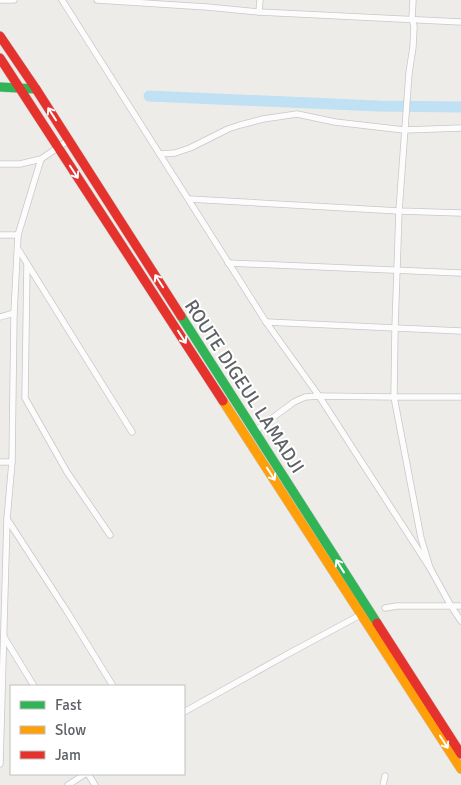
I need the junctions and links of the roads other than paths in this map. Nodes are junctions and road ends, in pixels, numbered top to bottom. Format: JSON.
{"nodes":[{"id":1,"x":0,"y":0,"type":"edge"},
{"id":2,"x":14,"y":0,"type":"edge"},
{"id":3,"x":62,"y":0,"type":"edge"},
{"id":4,"x":97,"y":0,"type":"edge"},
{"id":5,"x":260,"y":0,"type":"edge"},
{"id":6,"x":413,"y":0,"type":"edge"},
{"id":7,"x":177,"y":2,"type":"edge"},
{"id":8,"x":259,"y":12,"type":"junction"},
{"id":9,"x":412,"y":19,"type":"junction"},
{"id":10,"x":461,"y":22,"type":"edge"},
{"id":11,"x":0,"y":36,"type":"edge"},
{"id":12,"x":0,"y":58,"type":"edge"},
{"id":13,"x":0,"y":87,"type":"edge"},
{"id":14,"x":20,"y":88,"type":"junction"},
{"id":15,"x":36,"y":89,"type":"junction"},
{"id":16,"x":461,"y":128,"type":"edge"},
{"id":17,"x":404,"y":130,"type":"junction"},
{"id":18,"x":69,"y":140,"type":"junction"},
{"id":19,"x":58,"y":147,"type":"junction"},
{"id":20,"x":160,"y":154,"type":"junction"},
{"id":21,"x":41,"y":159,"type":"junction"},
{"id":22,"x":0,"y":164,"type":"edge"},
{"id":23,"x":189,"y":199,"type":"junction"},
{"id":24,"x":399,"y":211,"type":"junction"},
{"id":25,"x":461,"y":213,"type":"edge"},
{"id":26,"x":0,"y":235,"type":"edge"},
{"id":27,"x":18,"y":235,"type":"junction"},
{"id":28,"x":18,"y":249,"type":"junction"},
{"id":29,"x":228,"y":263,"type":"junction"},
{"id":30,"x":28,"y":264,"type":"junction"},
{"id":31,"x":397,"y":270,"type":"junction"},
{"id":32,"x":461,"y":273,"type":"edge"},
{"id":33,"x":14,"y":313,"type":"junction"},
{"id":34,"x":0,"y":317,"type":"edge"},
{"id":35,"x":266,"y":322,"type":"junction"},
{"id":36,"x":395,"y":328,"type":"junction"},
{"id":37,"x":461,"y":331,"type":"edge"},
{"id":38,"x":320,"y":396,"type":"junction"},
{"id":39,"x":461,"y":397,"type":"edge"},
{"id":40,"x":394,"y":398,"type":"junction"},
{"id":41,"x":255,"y":431,"type":"junction"},
{"id":42,"x":132,"y":432,"type":"dead end"},
{"id":43,"x":0,"y":462,"type":"edge"},
{"id":44,"x":12,"y":462,"type":"junction"},
{"id":45,"x":7,"y":519,"type":"junction"},
{"id":46,"x":110,"y":535,"type":"dead end"},
{"id":47,"x":7,"y":544,"type":"junction"},
{"id":48,"x":0,"y":545,"type":"edge"},
{"id":49,"x":430,"y":568,"type":"junction"},
{"id":50,"x":451,"y":606,"type":"junction"},
{"id":51,"x":461,"y":606,"type":"edge"},
{"id":52,"x":385,"y":608,"type":"dead end"},
{"id":53,"x":365,"y":612,"type":"junction"},
{"id":54,"x":461,"y":621,"type":"edge"},
{"id":55,"x":4,"y":637,"type":"junction"},
{"id":56,"x":0,"y":643,"type":"edge"},
{"id":57,"x":33,"y":685,"type":"edge"},
{"id":58,"x":112,"y":685,"type":"edge"},
{"id":59,"x":185,"y":711,"type":"edge"},
{"id":60,"x":461,"y":754,"type":"edge"},
{"id":61,"x":0,"y":764,"type":"edge"},
{"id":62,"x":461,"y":769,"type":"edge"},
{"id":63,"x":84,"y":775,"type":"edge"},
{"id":64,"x":87,"y":775,"type":"edge"},
{"id":65,"x":385,"y":776,"type":"dead end"},
{"id":66,"x":68,"y":785,"type":"edge"},
{"id":67,"x":95,"y":785,"type":"edge"},
{"id":68,"x":383,"y":785,"type":"edge"}],
"edges":[{"from":1,"to":2,"type":"street"},
{"from":3,"to":20,"type":"street"},
{"from":4,"to":7,"type":"street"},
{"from":5,"to":8,"type":"street"},
{"from":6,"to":9,"type":"street"},
{"from":7,"to":8,"type":"street"},
{"from":8,"to":9,"type":"street"},
{"from":9,"to":10,"type":"street"},
{"from":9,"to":17,"type":"street"},
{"from":11,"to":15,"type":"main road","name":"ROUTE DIGEUL LAMADJI"},
{"from":12,"to":14,"type":"main road","name":"ROUTE DIGEUL LAMADJI"},
{"from":13,"to":14,"type":"main road"},
{"from":14,"to":15,"type":"main road"},
{"from":14,"to":19,"type":"main road","name":"ROUTE DIGEUL LAMADJI"},
{"from":18,"to":15,"type":"main road","name":"ROUTE DIGEUL LAMADJI","one_way":true},
{"from":16,"to":17,"type":"street"},
{"from":17,"to":20,"type":"street"},
{"from":17,"to":24,"type":"street"},
{"from":18,"to":19,"type":"street"},
{"from":41,"to":18,"type":"main road","name":"ROUTE DIGEUL LAMADJI","one_way":true},
{"from":19,"to":21,"type":"street"},
{"from":19,"to":53,"type":"main road","name":"ROUTE DIGEUL LAMADJI","one_way":true},
{"from":20,"to":23,"type":"street"},
{"from":21,"to":22,"type":"street"},
{"from":21,"to":27,"type":"street"},
{"from":23,"to":24,"type":"street"},
{"from":23,"to":29,"type":"street"},
{"from":24,"to":25,"type":"street"},
{"from":24,"to":31,"type":"street"},
{"from":26,"to":27,"type":"street"},
{"from":27,"to":28,"type":"street"},
{"from":28,"to":30,"type":"street"},
{"from":28,"to":33,"type":"street"},
{"from":29,"to":31,"type":"street"},
{"from":29,"to":35,"type":"street"},
{"from":30,"to":42,"type":"street"},
{"from":30,"to":46,"type":"street"},
{"from":31,"to":32,"type":"street"},
{"from":31,"to":36,"type":"street"},
{"from":33,"to":34,"type":"street"},
{"from":33,"to":44,"type":"street"},
{"from":35,"to":36,"type":"street"},
{"from":35,"to":38,"type":"street"},
{"from":36,"to":37,"type":"street"},
{"from":36,"to":40,"type":"street"},
{"from":38,"to":40,"type":"street"},
{"from":38,"to":41,"type":"street"},
{"from":38,"to":49,"type":"street"},
{"from":39,"to":40,"type":"street"},
{"from":40,"to":49,"type":"street"},
{"from":53,"to":41,"type":"main road","name":"ROUTE DIGEUL LAMADJI","one_way":true},
{"from":43,"to":44,"type":"street"},
{"from":44,"to":45,"type":"street"},
{"from":45,"to":47,"type":"street"},
{"from":45,"to":58,"type":"street"},
{"from":47,"to":48,"type":"street"},
{"from":47,"to":55,"type":"street"},
{"from":49,"to":50,"type":"street"},
{"from":50,"to":51,"type":"street"},
{"from":50,"to":52,"type":"street"},
{"from":50,"to":54,"type":"street"},
{"from":53,"to":59,"type":"street"},
{"from":53,"to":60,"type":"main road","name":"ROUTE DIGEUL LAMADJI"},
{"from":53,"to":62,"type":"main road","name":"ROUTE DIGEUL LAMADJI","one_way":true},
{"from":55,"to":56,"type":"street"},
{"from":55,"to":57,"type":"street"},
{"from":55,"to":61,"type":"street"},
{"from":63,"to":66,"type":"street"},
{"from":64,"to":67,"type":"street"},
{"from":65,"to":68,"type":"street"}]}
